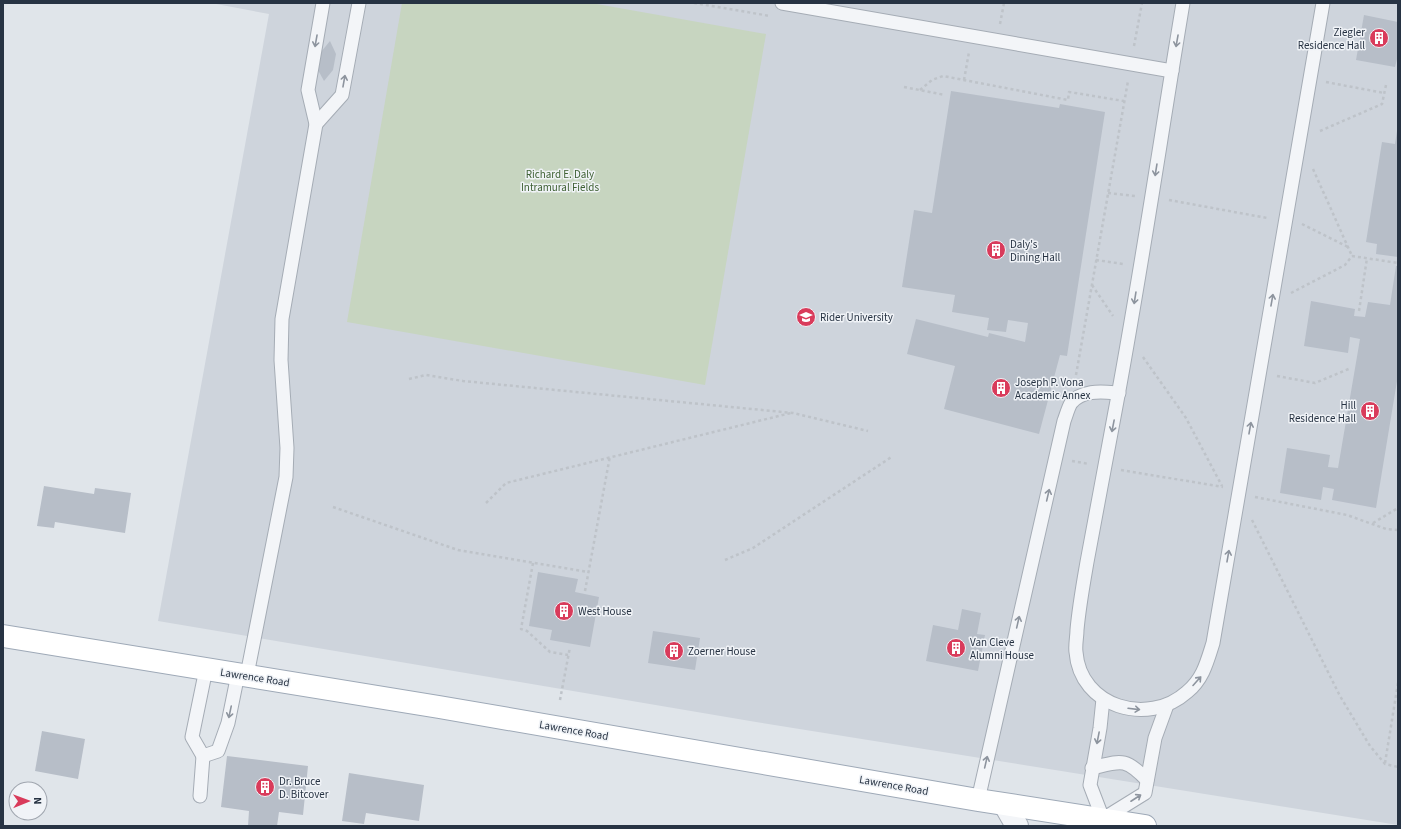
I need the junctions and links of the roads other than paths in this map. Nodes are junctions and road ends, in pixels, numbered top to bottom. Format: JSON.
{"nodes":[{"id":1,"x":323,"y":3,"type":"edge"},
{"id":2,"x":359,"y":3,"type":"edge"},
{"id":3,"x":782,"y":3,"type":"edge"},
{"id":4,"x":1183,"y":3,"type":"edge"},
{"id":5,"x":1323,"y":3,"type":"edge"},
{"id":6,"x":1172,"y":71,"type":"junction"},
{"id":7,"x":316,"y":124,"type":"junction"},
{"id":8,"x":1119,"y":393,"type":"junction"},
{"id":9,"x":3,"y":636,"type":"edge"},
{"id":10,"x":206,"y":669,"type":"junction"},
{"id":11,"x":242,"y":675,"type":"junction"},
{"id":12,"x":1103,"y":699,"type":"junction"},
{"id":13,"x":1167,"y":705,"type":"junction"},
{"id":14,"x":203,"y":756,"type":"junction"},
{"id":15,"x":1092,"y":768,"type":"junction"},
{"id":16,"x":1147,"y":780,"type":"junction"},
{"id":17,"x":200,"y":796,"type":"dead end"},
{"id":18,"x":978,"y":800,"type":"junction"},
{"id":19,"x":1005,"y":804,"type":"junction"},
{"id":20,"x":1102,"y":823,"type":"edge"},
{"id":21,"x":1017,"y":826,"type":"edge"},
{"id":22,"x":1145,"y":826,"type":"edge"}],
"edges":[{"from":1,"to":7,"type":"lane","one_way":true},
{"from":7,"to":2,"type":"lane","one_way":true},
{"from":3,"to":6,"type":"lane"},
{"from":4,"to":6,"type":"lane","one_way":true},
{"from":13,"to":5,"type":"lane","one_way":true},
{"from":6,"to":8,"type":"lane","one_way":true},
{"from":7,"to":11,"type":"lane"},
{"from":8,"to":12,"type":"lane","one_way":true},
{"from":18,"to":8,"type":"lane","one_way":true},
{"from":9,"to":10,"type":"main road","name":"Lawrence Road"},
{"from":10,"to":11,"type":"main road","name":"Lawrence Road"},
{"from":10,"to":14,"type":"lane"},
{"from":11,"to":14,"type":"lane","one_way":true},
{"from":11,"to":18,"type":"main road","name":"Lawrence Road"},
{"from":12,"to":13,"type":"lane","one_way":true},
{"from":12,"to":15,"type":"lane","one_way":true},
{"from":13,"to":16,"type":"lane"},
{"from":14,"to":17,"type":"lane"},
{"from":15,"to":16,"type":"lane"},
{"from":15,"to":20,"type":"lane"},
{"from":20,"to":16,"type":"lane","one_way":true},
{"from":18,"to":19,"type":"main road","name":"Lawrence Road"},
{"from":19,"to":20,"type":"main road","name":"Lawrence Road"},
{"from":19,"to":21,"type":"street"},
{"from":20,"to":22,"type":"main road","name":"Lawrence Road"}]}
